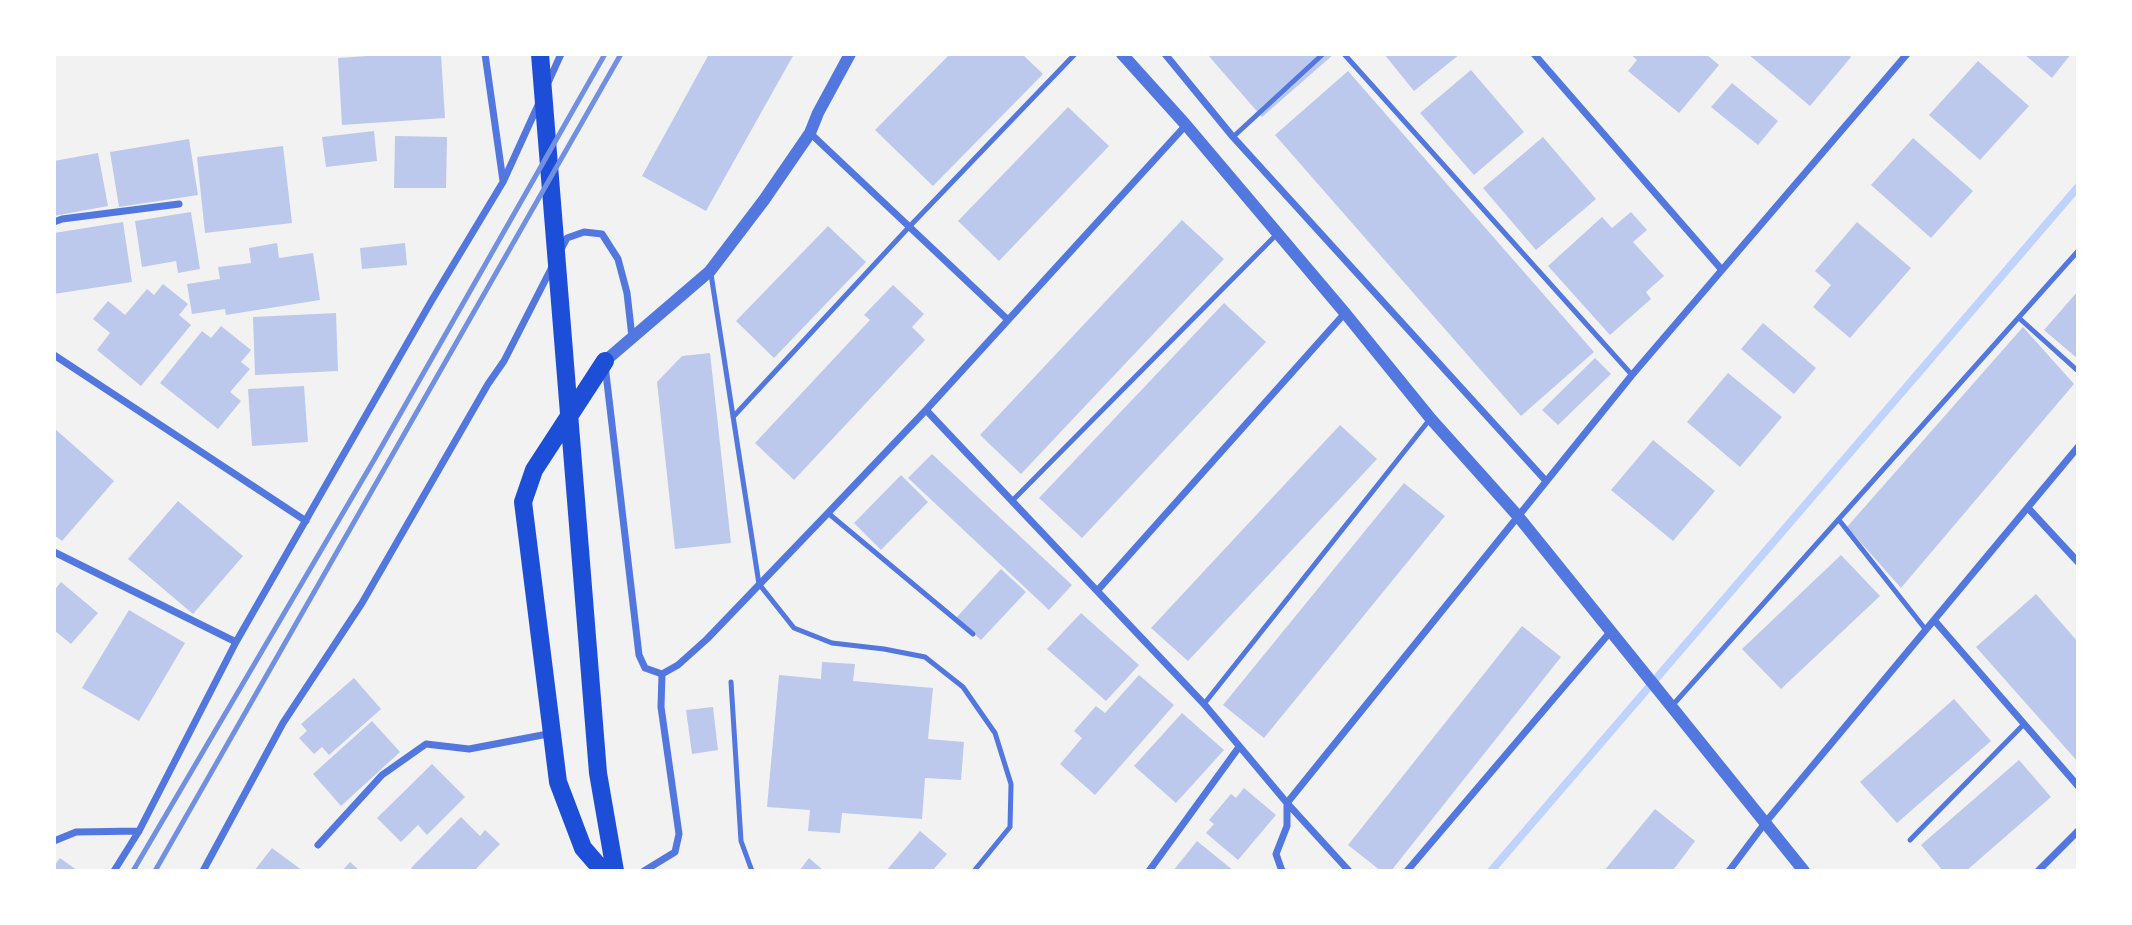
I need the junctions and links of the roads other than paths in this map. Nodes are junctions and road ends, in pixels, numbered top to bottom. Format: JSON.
{"nodes":[{"id":1,"x":485,"y":54,"type":"edge"},
{"id":2,"x":540,"y":54,"type":"edge"},
{"id":3,"x":561,"y":54,"type":"edge"},
{"id":4,"x":850,"y":54,"type":"edge"},
{"id":5,"x":1075,"y":54,"type":"edge"},
{"id":6,"x":1122,"y":54,"type":"edge"},
{"id":7,"x":1165,"y":54,"type":"edge"},
{"id":8,"x":1323,"y":54,"type":"edge"},
{"id":9,"x":1344,"y":54,"type":"edge"},
{"id":10,"x":1907,"y":54,"type":"edge"},
{"id":11,"x":1539,"y":56,"type":"edge"},
{"id":12,"x":1186,"y":125,"type":"junction"},
{"id":13,"x":810,"y":134,"type":"junction"},
{"id":14,"x":1233,"y":137,"type":"junction"},
{"id":15,"x":503,"y":182,"type":"junction"},
{"id":16,"x":179,"y":204,"type":"dead end"},
{"id":17,"x":54,"y":222,"type":"edge"},
{"id":18,"x":909,"y":227,"type":"junction"},
{"id":19,"x":1278,"y":234,"type":"junction"},
{"id":20,"x":2078,"y":251,"type":"edge"},
{"id":21,"x":1722,"y":270,"type":"junction"},
{"id":22,"x":710,"y":271,"type":"junction"},
{"id":23,"x":1345,"y":313,"type":"junction"},
{"id":24,"x":2020,"y":318,"type":"junction"},
{"id":25,"x":1007,"y":319,"type":"junction"},
{"id":26,"x":632,"y":337,"type":"junction"},
{"id":27,"x":54,"y":355,"type":"edge"},
{"id":28,"x":605,"y":361,"type":"junction"},
{"id":29,"x":2078,"y":371,"type":"edge"},
{"id":30,"x":1632,"y":375,"type":"junction"},
{"id":31,"x":926,"y":410,"type":"junction"},
{"id":32,"x":733,"y":417,"type":"junction"},
{"id":33,"x":1431,"y":418,"type":"junction"},
{"id":34,"x":2078,"y":447,"type":"edge"},
{"id":35,"x":1546,"y":481,"type":"junction"},
{"id":36,"x":1012,"y":501,"type":"junction"},
{"id":37,"x":2028,"y":508,"type":"junction"},
{"id":38,"x":828,"y":513,"type":"junction"},
{"id":39,"x":1517,"y":515,"type":"junction"},
{"id":40,"x":1839,"y":520,"type":"junction"},
{"id":41,"x":306,"y":521,"type":"junction"},
{"id":42,"x":54,"y":552,"type":"edge"},
{"id":43,"x":2078,"y":562,"type":"edge"},
{"id":44,"x":759,"y":584,"type":"junction"},
{"id":45,"x":1097,"y":592,"type":"junction"},
{"id":46,"x":1934,"y":620,"type":"junction"},
{"id":47,"x":1611,"y":630,"type":"junction"},
{"id":48,"x":1926,"y":630,"type":"junction"},
{"id":49,"x":973,"y":634,"type":"dead end"},
{"id":50,"x":236,"y":642,"type":"junction"},
{"id":51,"x":662,"y":674,"type":"junction"},
{"id":52,"x":732,"y":682,"type":"dead end"},
{"id":53,"x":1204,"y":704,"type":"junction"},
{"id":54,"x":1671,"y":707,"type":"junction"},
{"id":55,"x":2024,"y":724,"type":"junction"},
{"id":56,"x":553,"y":733,"type":"junction"},
{"id":57,"x":1239,"y":747,"type":"junction"},
{"id":58,"x":2078,"y":786,"type":"edge"},
{"id":59,"x":1287,"y":803,"type":"junction"},
{"id":60,"x":1765,"y":823,"type":"junction"},
{"id":61,"x":139,"y":831,"type":"junction"},
{"id":62,"x":2078,"y":831,"type":"edge"},
{"id":63,"x":1910,"y":840,"type":"dead end"},
{"id":64,"x":54,"y":841,"type":"edge"},
{"id":65,"x":318,"y":845,"type":"dead end"},
{"id":66,"x":114,"y":871,"type":"edge"},
{"id":67,"x":203,"y":871,"type":"edge"},
{"id":68,"x":603,"y":871,"type":"edge"},
{"id":69,"x":615,"y":871,"type":"edge"},
{"id":70,"x":644,"y":871,"type":"edge"},
{"id":71,"x":752,"y":871,"type":"edge"},
{"id":72,"x":974,"y":871,"type":"edge"},
{"id":73,"x":1149,"y":871,"type":"edge"},
{"id":74,"x":1282,"y":871,"type":"edge"},
{"id":75,"x":1349,"y":871,"type":"edge"},
{"id":76,"x":1407,"y":871,"type":"edge"},
{"id":77,"x":1729,"y":871,"type":"edge"},
{"id":78,"x":1804,"y":871,"type":"edge"},
{"id":79,"x":2038,"y":871,"type":"edge"}],
"edges":[{"from":1,"to":15,"type":"street"},
{"from":2,"to":69,"type":"main road"},
{"from":3,"to":15,"type":"street"},
{"from":4,"to":13,"type":"street"},
{"from":5,"to":18,"type":"lane"},
{"from":6,"to":12,"type":"street"},
{"from":7,"to":14,"type":"street"},
{"from":8,"to":14,"type":"lane"},
{"from":9,"to":30,"type":"lane"},
{"from":10,"to":21,"type":"street"},
{"from":11,"to":21,"type":"street"},
{"from":12,"to":19,"type":"street"},
{"from":12,"to":25,"type":"street"},
{"from":13,"to":18,"type":"street"},
{"from":13,"to":22,"type":"street"},
{"from":14,"to":35,"type":"street"},
{"from":15,"to":41,"type":"street"},
{"from":16,"to":17,"type":"street"},
{"from":18,"to":25,"type":"street"},
{"from":18,"to":32,"type":"lane"},
{"from":19,"to":23,"type":"street"},
{"from":19,"to":36,"type":"lane"},
{"from":20,"to":24,"type":"lane"},
{"from":21,"to":30,"type":"street"},
{"from":22,"to":26,"type":"street"},
{"from":22,"to":32,"type":"lane"},
{"from":23,"to":33,"type":"street"},
{"from":23,"to":45,"type":"street"},
{"from":24,"to":29,"type":"lane"},
{"from":24,"to":40,"type":"lane"},
{"from":25,"to":31,"type":"street"},
{"from":26,"to":28,"type":"street"},
{"from":26,"to":67,"type":"street"},
{"from":27,"to":41,"type":"street"},
{"from":28,"to":51,"type":"street"},
{"from":28,"to":56,"type":"main road"},
{"from":30,"to":35,"type":"street"},
{"from":31,"to":36,"type":"street"},
{"from":31,"to":38,"type":"street"},
{"from":32,"to":44,"type":"lane"},
{"from":33,"to":39,"type":"street"},
{"from":33,"to":53,"type":"lane"},
{"from":34,"to":37,"type":"street"},
{"from":35,"to":39,"type":"street"},
{"from":36,"to":45,"type":"street"},
{"from":37,"to":43,"type":"street"},
{"from":37,"to":46,"type":"street"},
{"from":38,"to":44,"type":"street"},
{"from":38,"to":49,"type":"lane"},
{"from":39,"to":47,"type":"street"},
{"from":39,"to":59,"type":"street"},
{"from":40,"to":48,"type":"lane"},
{"from":40,"to":54,"type":"lane"},
{"from":41,"to":50,"type":"street"},
{"from":42,"to":50,"type":"street"},
{"from":44,"to":51,"type":"street"},
{"from":44,"to":72,"type":"lane"},
{"from":45,"to":53,"type":"street"},
{"from":46,"to":48,"type":"street"},
{"from":46,"to":55,"type":"street"},
{"from":47,"to":54,"type":"street"},
{"from":47,"to":76,"type":"street"},
{"from":48,"to":60,"type":"street"},
{"from":50,"to":61,"type":"street"},
{"from":51,"to":70,"type":"street"},
{"from":52,"to":71,"type":"lane"},
{"from":53,"to":57,"type":"street"},
{"from":54,"to":60,"type":"street"},
{"from":55,"to":58,"type":"street"},
{"from":55,"to":63,"type":"lane"},
{"from":56,"to":65,"type":"street"},
{"from":56,"to":68,"type":"main road"},
{"from":57,"to":59,"type":"street"},
{"from":57,"to":73,"type":"street"},
{"from":59,"to":74,"type":"street"},
{"from":59,"to":75,"type":"street"},
{"from":60,"to":77,"type":"street"},
{"from":60,"to":78,"type":"street"},
{"from":61,"to":64,"type":"street"},
{"from":61,"to":66,"type":"street"},
{"from":62,"to":79,"type":"street"}]}
